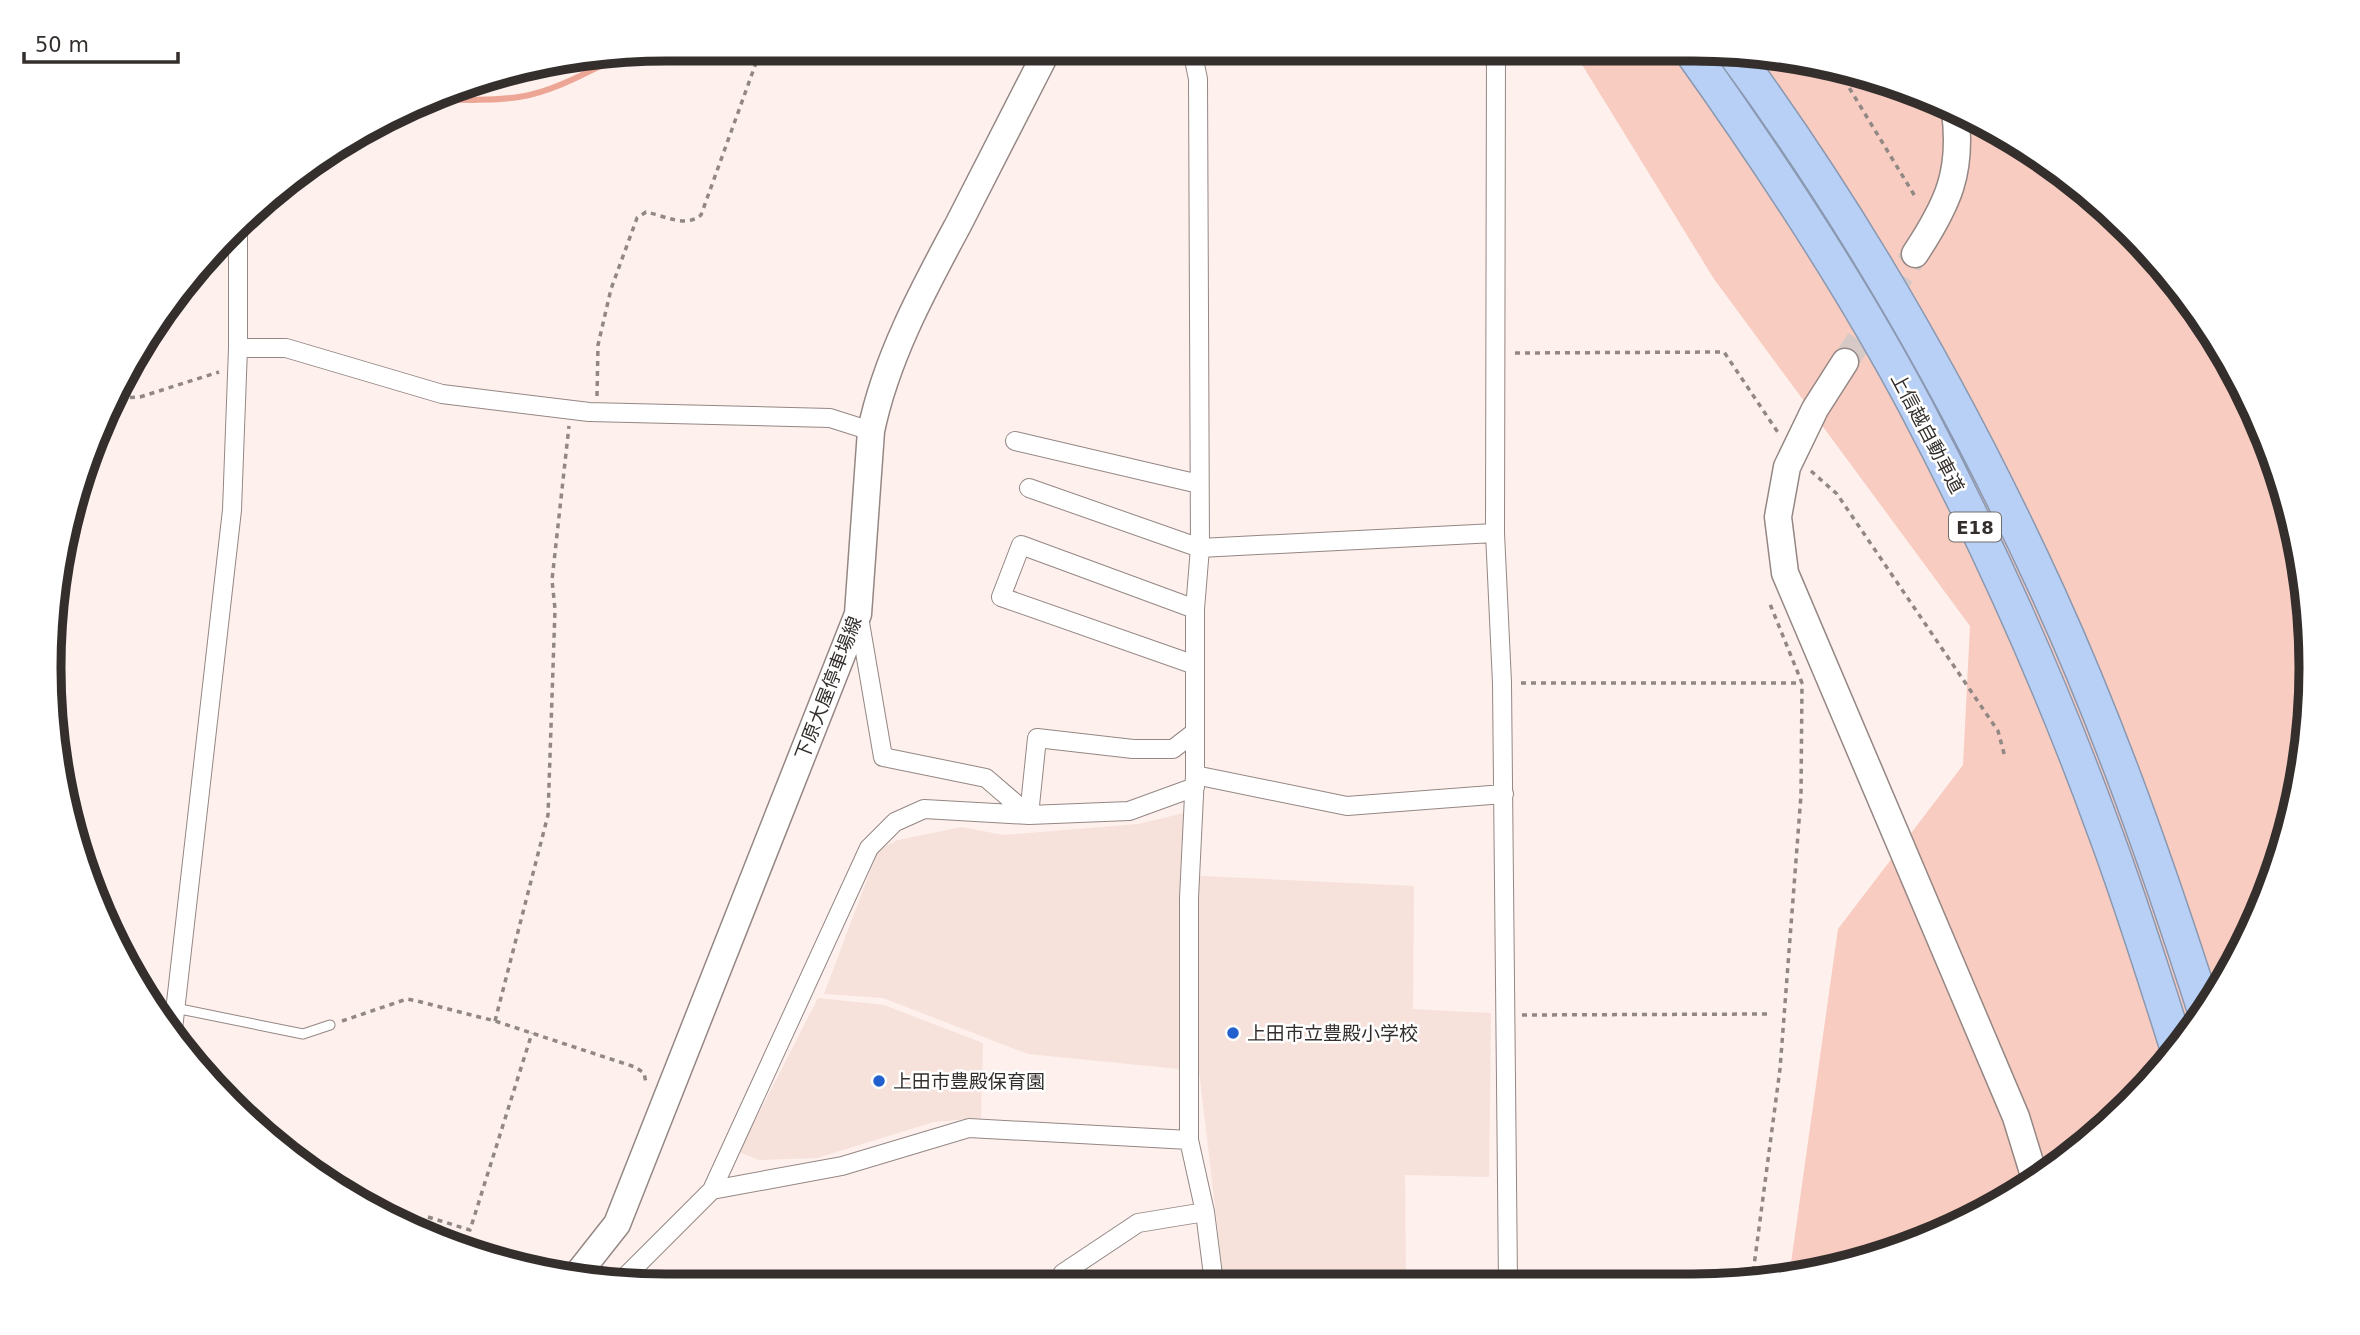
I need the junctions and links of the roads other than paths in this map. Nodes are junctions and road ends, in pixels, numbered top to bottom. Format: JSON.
{"nodes":[{"id":1,"x":1042,"y":61,"type":"edge"},
{"id":2,"x":1194,"y":61,"type":"edge"},
{"id":3,"x":1496,"y":61,"type":"edge"},
{"id":4,"x":1698,"y":61,"type":"edge"},
{"id":5,"x":1741,"y":64,"type":"edge"},
{"id":6,"x":1956,"y":122,"type":"edge"},
{"id":7,"x":238,"y":240,"type":"edge"},
{"id":8,"x":1915,"y":254,"type":"tunnel mouth"},
{"id":9,"x":238,"y":348,"type":"junction"},
{"id":10,"x":1845,"y":362,"type":"tunnel mouth"},
{"id":11,"x":871,"y":431,"type":"junction"},
{"id":12,"x":1015,"y":441,"type":"dead end"},
{"id":13,"x":1199,"y":484,"type":"junction"},
{"id":14,"x":1029,"y":488,"type":"dead end"},
{"id":15,"x":1495,"y":533,"type":"junction"},
{"id":16,"x":1200,"y":548,"type":"junction"},
{"id":17,"x":1195,"y":609,"type":"junction"},
{"id":18,"x":858,"y":614,"type":"junction"},
{"id":19,"x":1195,"y":666,"type":"junction"},
{"id":20,"x":1195,"y":732,"type":"junction"},
{"id":21,"x":1195,"y":781,"type":"junction"},
{"id":22,"x":1504,"y":794,"type":"junction"},
{"id":23,"x":1029,"y":815,"type":"junction"},
{"id":24,"x":2200,"y":999,"type":"edge"},
{"id":25,"x":176,"y":1008,"type":"junction"},
{"id":26,"x":174,"y":1020,"type":"edge"},
{"id":27,"x":330,"y":1025,"type":"road end"},
{"id":28,"x":2173,"y":1037,"type":"edge"},
{"id":29,"x":1189,"y":1140,"type":"junction"},
{"id":30,"x":2032,"y":1170,"type":"edge"},
{"id":31,"x":712,"y":1189,"type":"junction"},
{"id":32,"x":1205,"y":1212,"type":"junction"},
{"id":33,"x":582,"y":1268,"type":"edge"},
{"id":34,"x":630,"y":1272,"type":"edge"},
{"id":35,"x":1062,"y":1274,"type":"edge"},
{"id":36,"x":1213,"y":1274,"type":"edge"},
{"id":37,"x":1508,"y":1274,"type":"edge"}],
"edges":[{"from":1,"to":11,"type":"main road","name":"下原大屋停車場線"},
{"from":2,"to":13,"type":"street"},
{"from":3,"to":15,"type":"street"},
{"from":4,"to":28,"type":"highway","name":"上信越自動車道","number":"E18"},
{"from":5,"to":24,"type":"highway","name":"上信越自動車道","number":"E18"},
{"from":6,"to":8,"type":"main road"},
{"from":7,"to":9,"type":"street"},
{"from":9,"to":11,"type":"street"},
{"from":9,"to":25,"type":"street"},
{"from":10,"to":30,"type":"main road"},
{"from":11,"to":18,"type":"main road","name":"下原大屋停車場線"},
{"from":12,"to":13,"type":"street"},
{"from":13,"to":16,"type":"street"},
{"from":14,"to":16,"type":"street"},
{"from":15,"to":16,"type":"street"},
{"from":15,"to":22,"type":"street"},
{"from":16,"to":17,"type":"street"},
{"from":17,"to":19,"type":"street"},
{"from":17,"to":19,"type":"street"},
{"from":18,"to":23,"type":"street"},
{"from":18,"to":33,"type":"main road","name":"下原大屋停車場線"},
{"from":19,"to":20,"type":"street"},
{"from":20,"to":21,"type":"street"},
{"from":20,"to":23,"type":"street"},
{"from":21,"to":22,"type":"street"},
{"from":21,"to":23,"type":"street"},
{"from":21,"to":29,"type":"street"},
{"from":22,"to":37,"type":"street"},
{"from":23,"to":31,"type":"street"},
{"from":25,"to":26,"type":"street"},
{"from":25,"to":27,"type":"lane"},
{"from":29,"to":31,"type":"street"},
{"from":29,"to":32,"type":"street"},
{"from":31,"to":34,"type":"street"},
{"from":32,"to":35,"type":"street"},
{"from":32,"to":36,"type":"street"}]}
